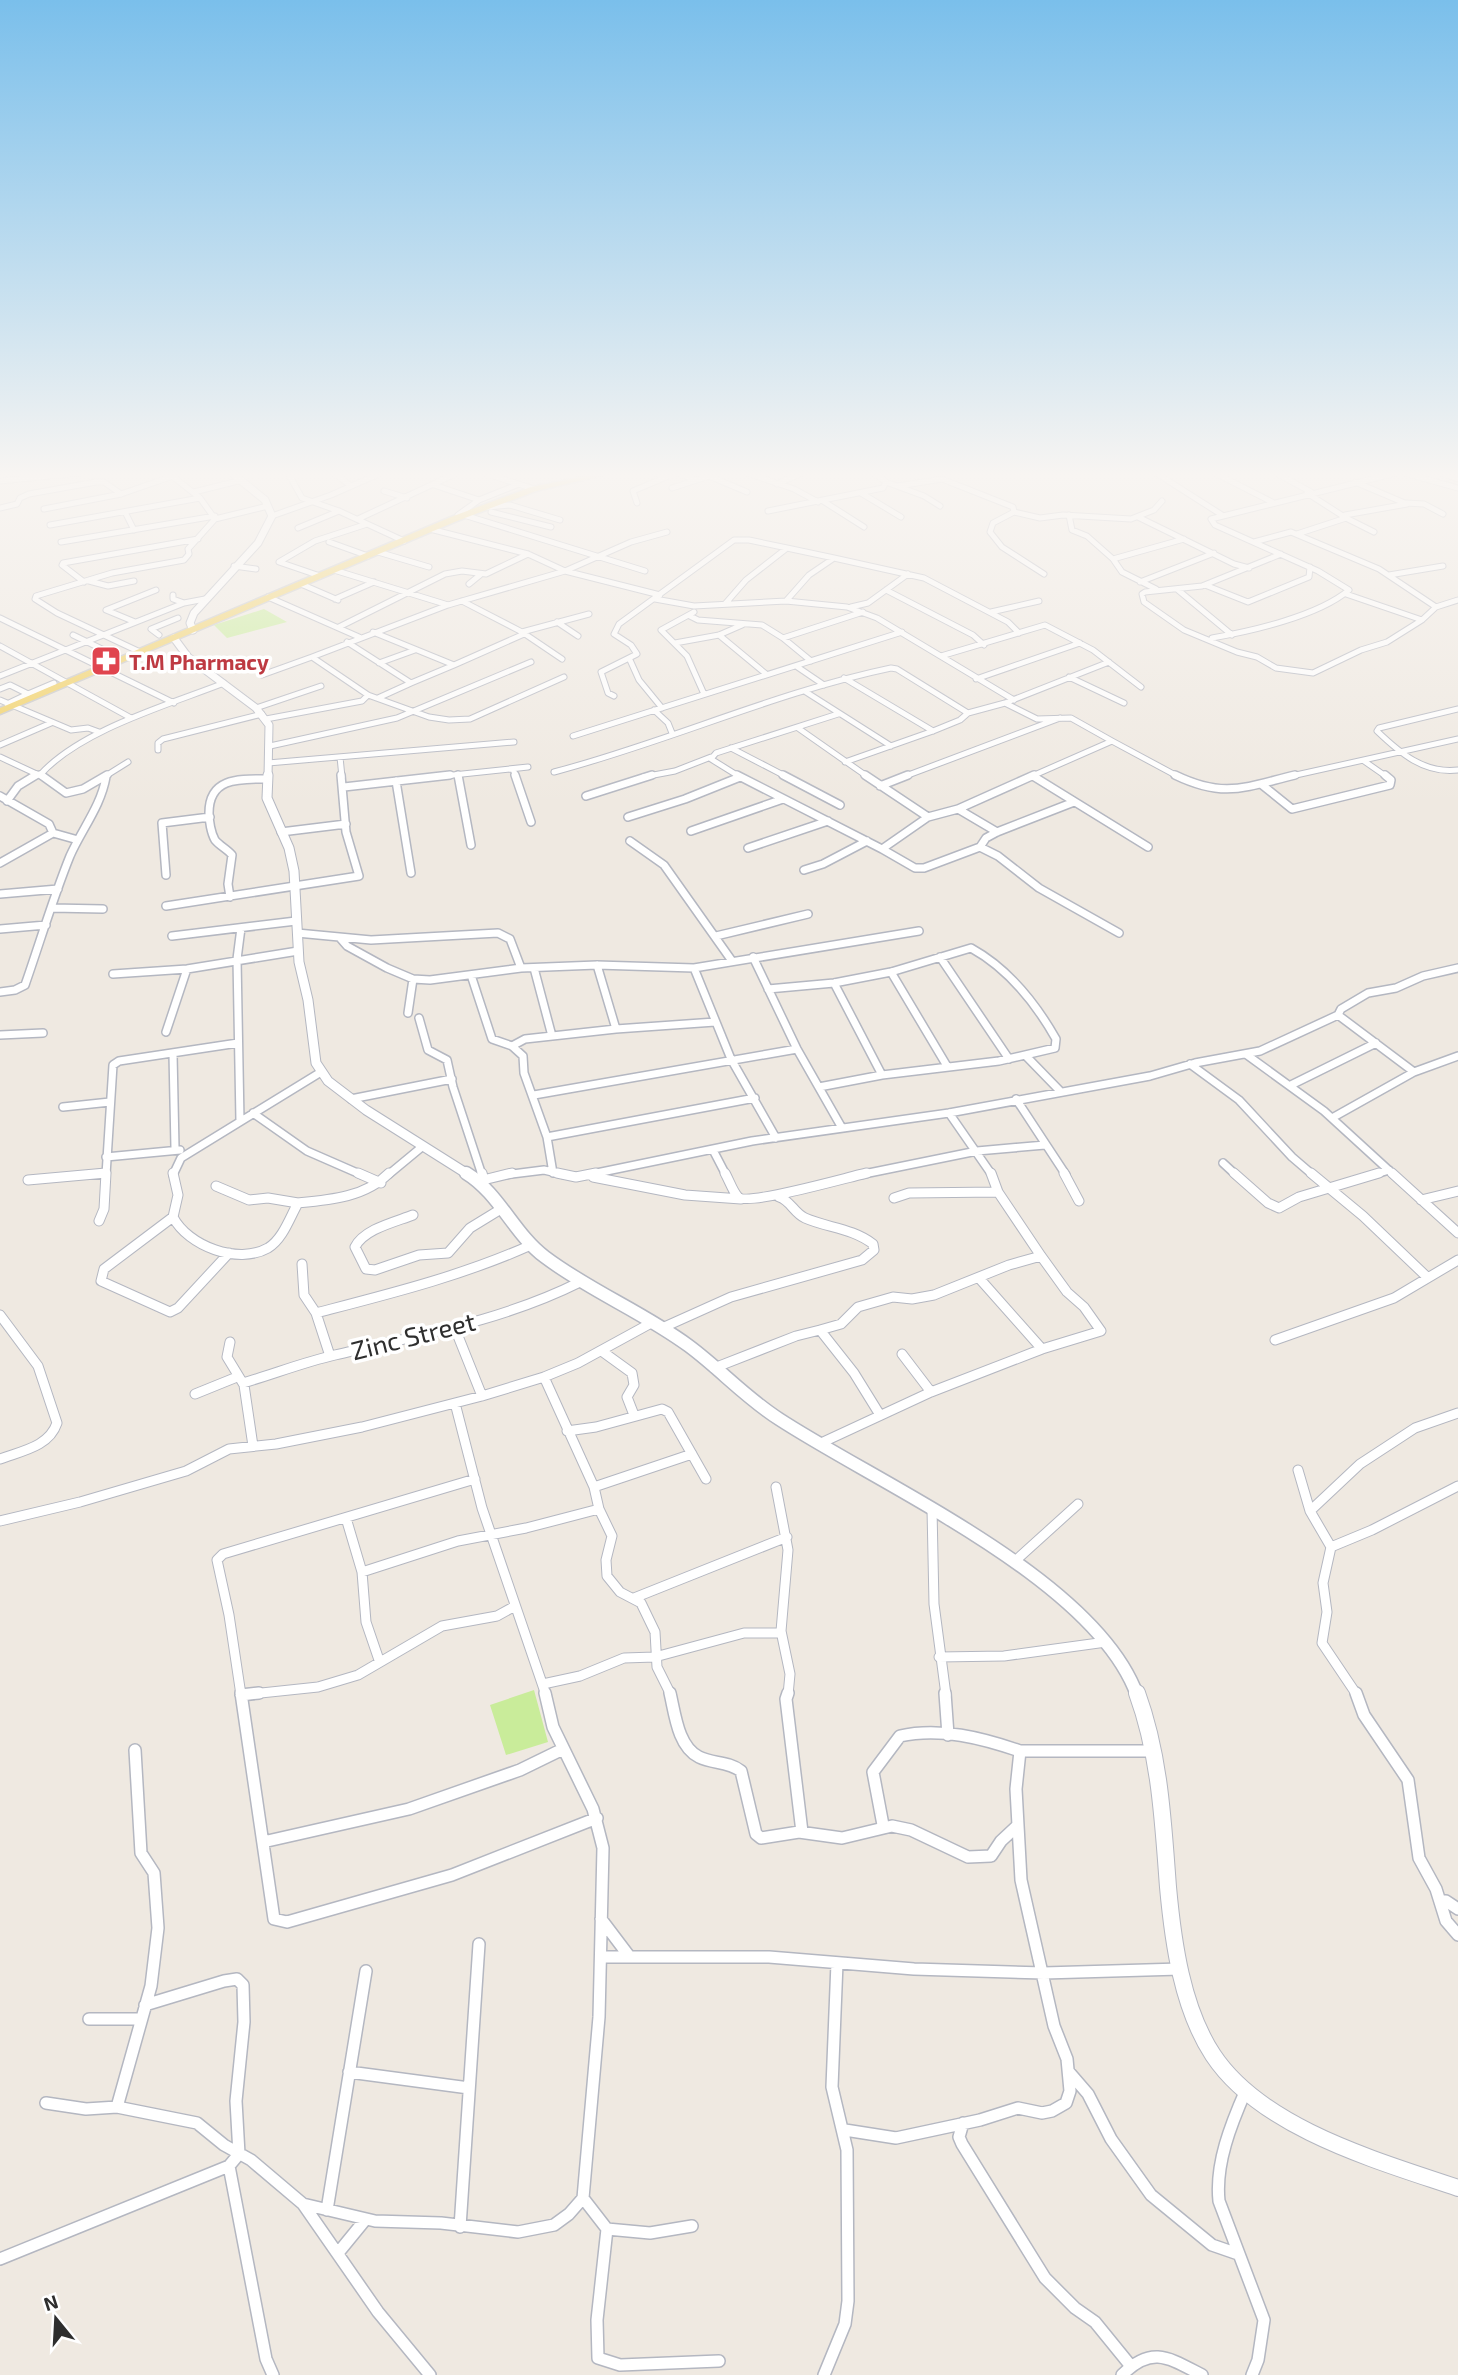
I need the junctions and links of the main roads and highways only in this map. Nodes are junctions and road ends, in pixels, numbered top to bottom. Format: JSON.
{"nodes":[{"id":1,"x":301,"y":584,"type":"edge"},
{"id":2,"x":0,"y":711,"type":"edge"}],
"edges":[{"from":1,"to":2,"type":"main road"}]}
